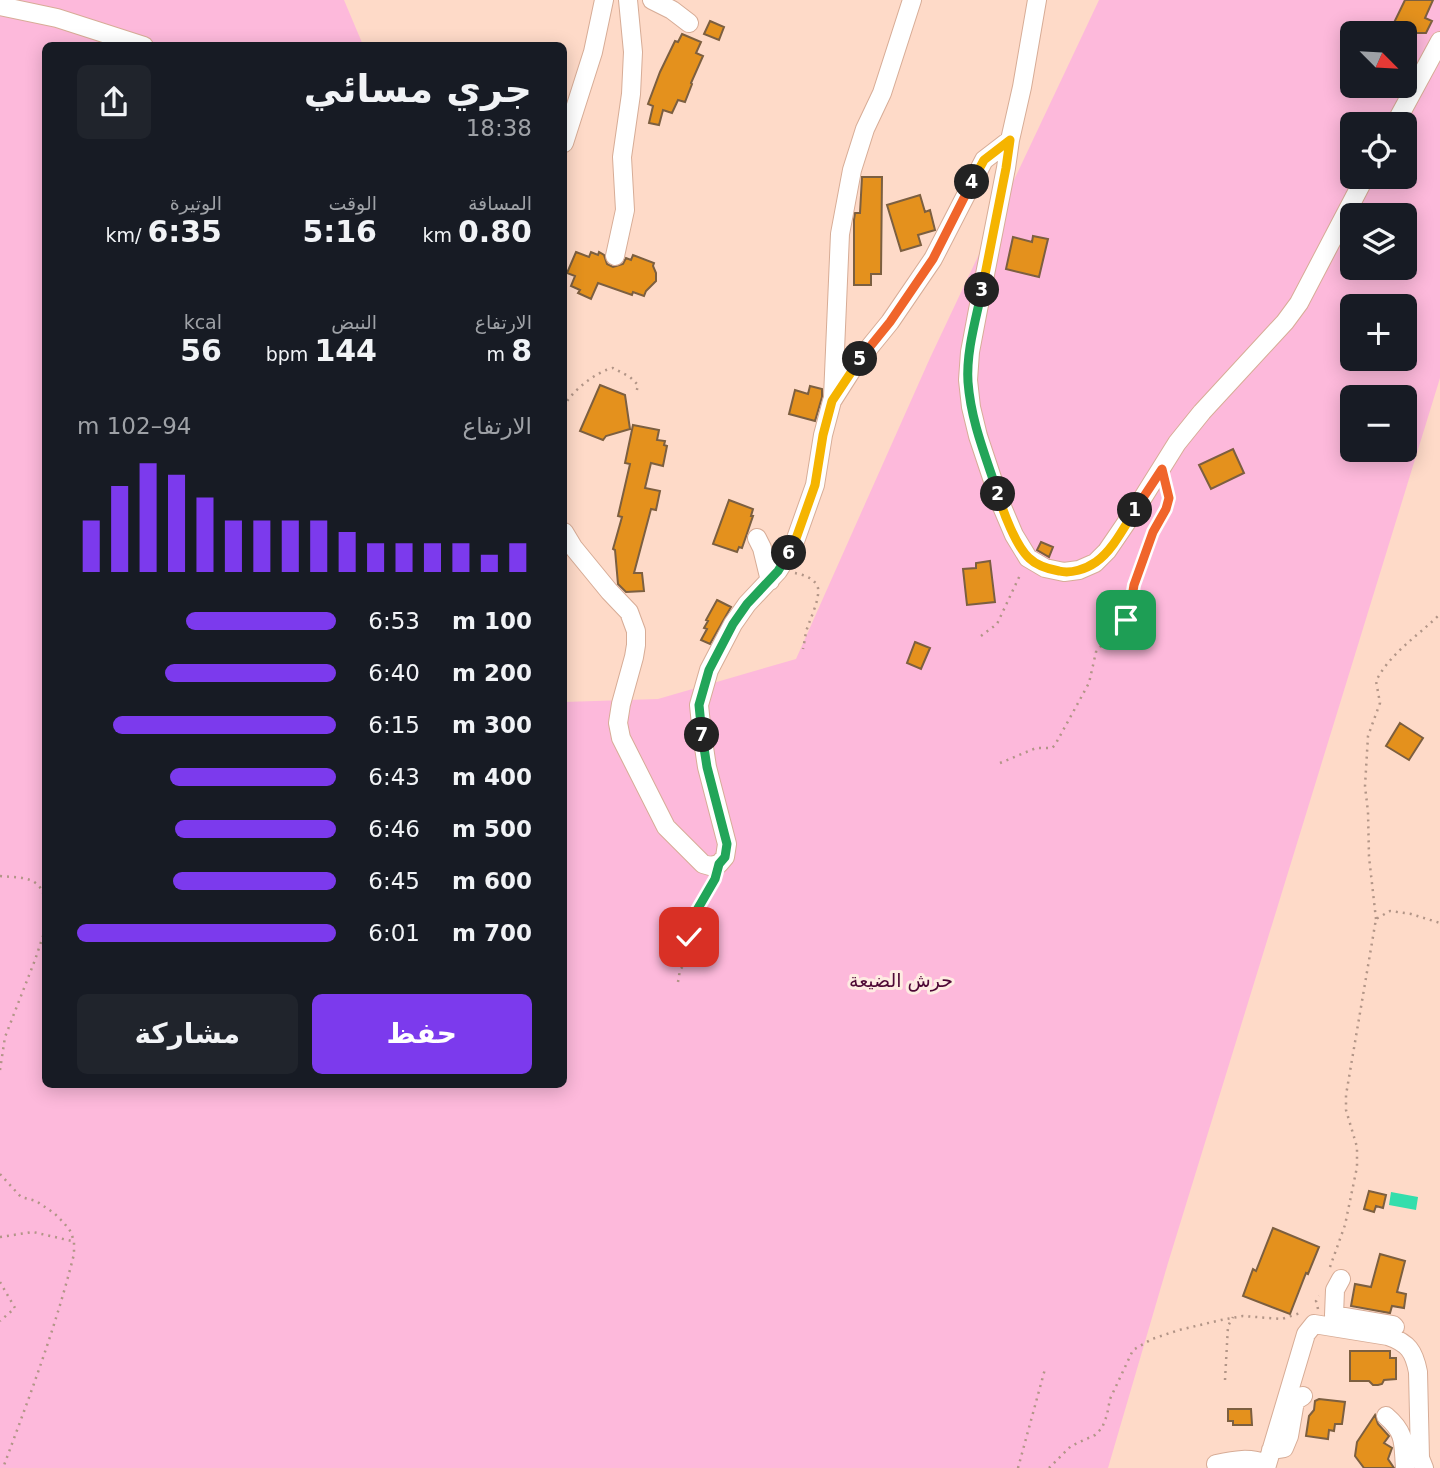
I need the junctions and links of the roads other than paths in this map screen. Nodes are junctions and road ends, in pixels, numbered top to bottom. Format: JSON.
{"nodes":[{"id":1,"x":604,"y":0,"type":"edge"},
{"id":2,"x":628,"y":0,"type":"edge"},
{"id":3,"x":652,"y":0,"type":"edge"},
{"id":4,"x":912,"y":0,"type":"edge"},
{"id":5,"x":1037,"y":0,"type":"edge"},
{"id":6,"x":0,"y":6,"type":"edge"},
{"id":7,"x":689,"y":23,"type":"dead end"},
{"id":8,"x":1440,"y":41,"type":"edge"},
{"id":9,"x":132,"y":42,"type":"edge"},
{"id":10,"x":1402,"y":112,"type":"edge"},
{"id":11,"x":567,"y":134,"type":"edge"},
{"id":12,"x":1010,"y":140,"type":"junction"},
{"id":13,"x":1359,"y":189,"type":"edge"},
{"id":14,"x":615,"y":256,"type":"dead end"},
{"id":15,"x":832,"y":401,"type":"junction"},
{"id":16,"x":567,"y":537,"type":"edge"},
{"id":17,"x":757,"y":538,"type":"dead end"},
{"id":18,"x":774,"y":576,"type":"junction"},
{"id":19,"x":1336,"y":1273,"type":"road end"},
{"id":20,"x":1399,"y":1340,"type":"junction"},
{"id":21,"x":1303,"y":1396,"type":"dead end"},
{"id":22,"x":1386,"y":1416,"type":"dead end"},
{"id":23,"x":1268,"y":1461,"type":"edge"},
{"id":24,"x":1216,"y":1464,"type":"dead end"},
{"id":25,"x":1405,"y":1468,"type":"edge"},
{"id":26,"x":1424,"y":1468,"type":"edge"}],
"edges":[{"from":1,"to":11,"type":"street"},
{"from":2,"to":14,"type":"street"},
{"from":3,"to":7,"type":"street"},
{"from":4,"to":15,"type":"street"},
{"from":5,"to":12,"type":"street"},
{"from":6,"to":9,"type":"street"},
{"from":8,"to":10,"type":"street"},
{"from":12,"to":13,"type":"street"},
{"from":12,"to":15,"type":"street"},
{"from":15,"to":18,"type":"street"},
{"from":16,"to":18,"type":"street"},
{"from":17,"to":18,"type":"street"},
{"from":19,"to":20,"type":"street"},
{"from":20,"to":23,"type":"street"},
{"from":20,"to":26,"type":"street"},
{"from":21,"to":23,"type":"street"},
{"from":22,"to":25,"type":"street"},
{"from":23,"to":24,"type":"street"}]}
